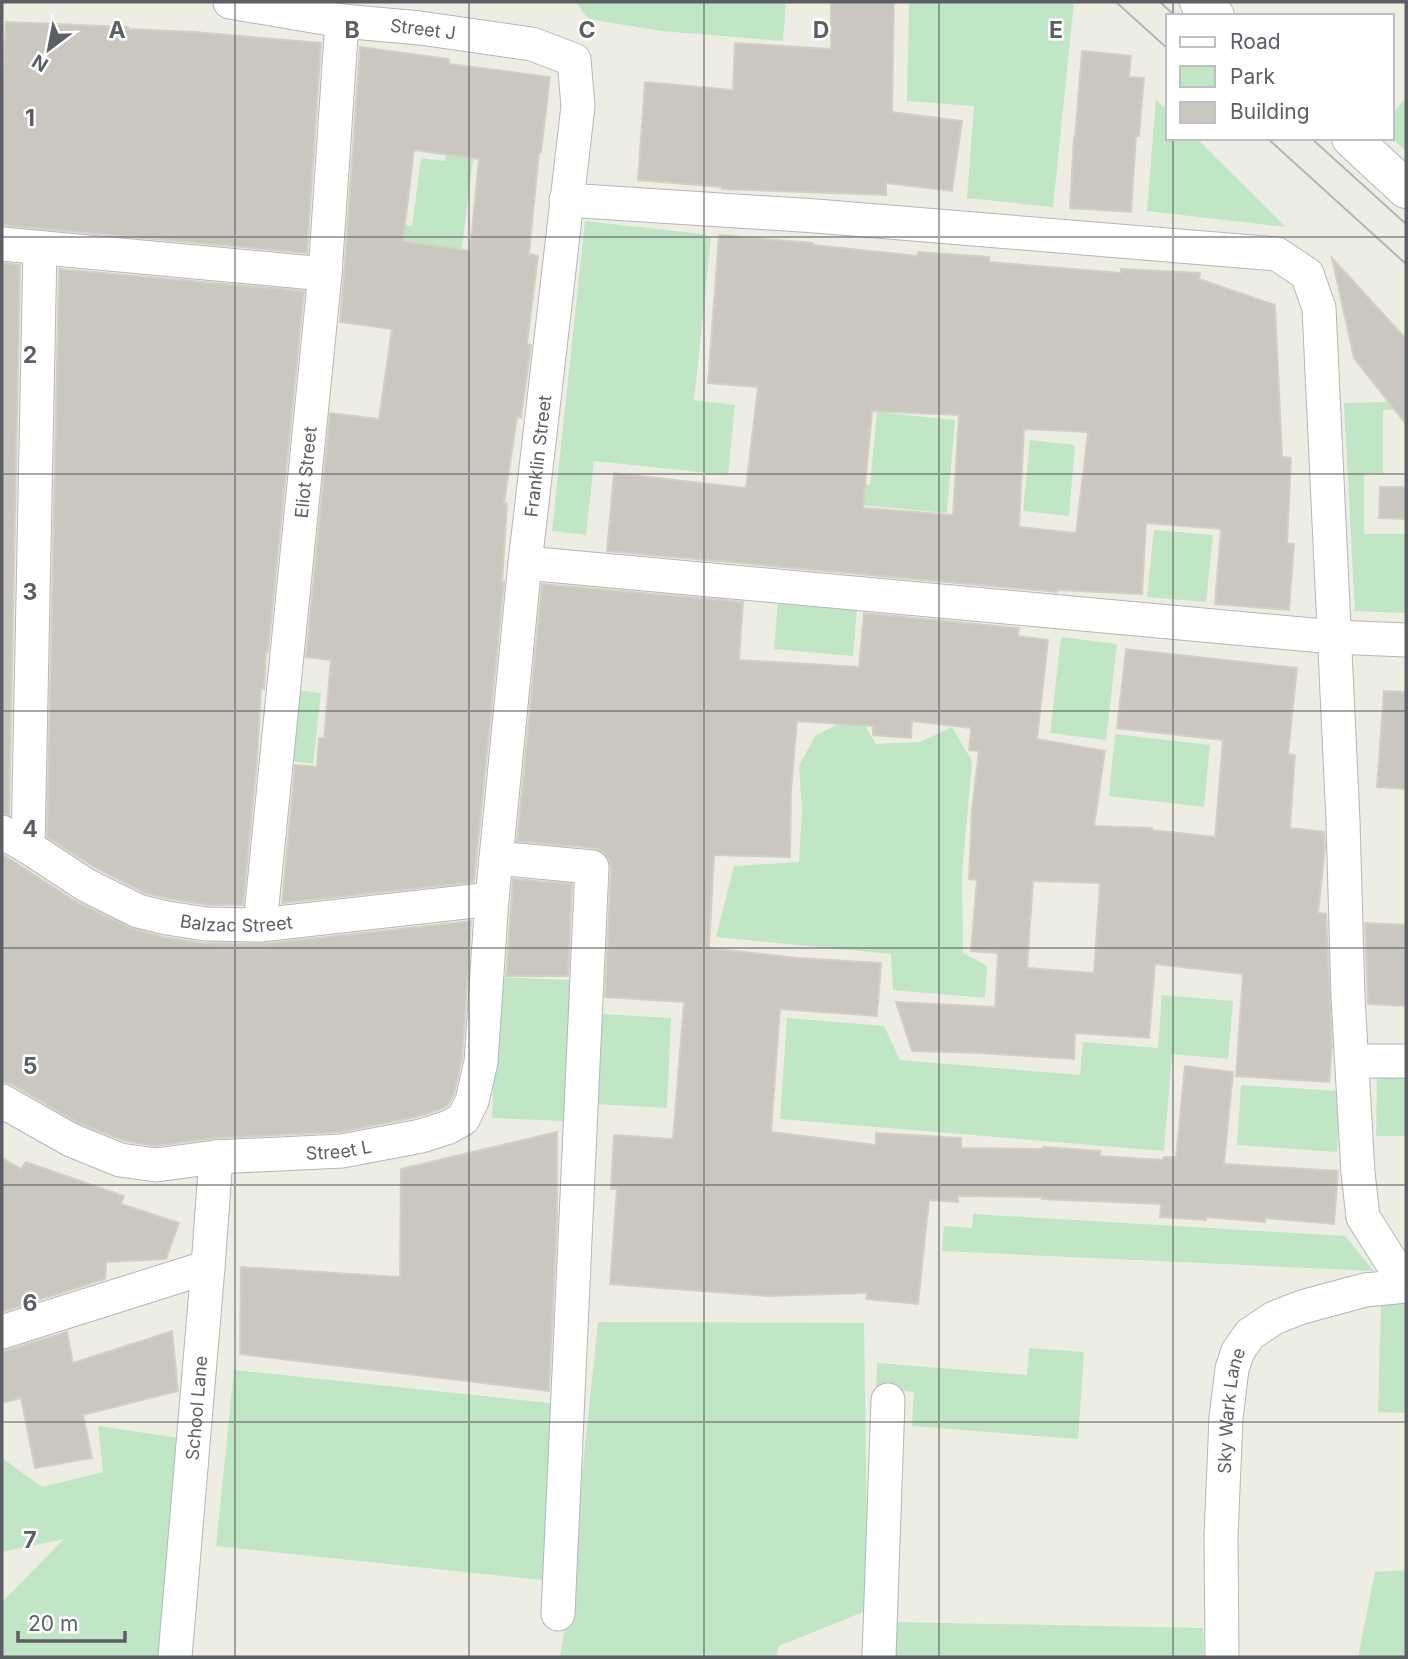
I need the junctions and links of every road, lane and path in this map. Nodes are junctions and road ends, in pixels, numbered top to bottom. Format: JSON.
{"nodes":[{"id":1,"x":230,"y":2,"type":"edge"},
{"id":2,"x":1199,"y":2,"type":"edge"},
{"id":3,"x":1213,"y":14,"type":"edge"},
{"id":4,"x":342,"y":21,"type":"junction"},
{"id":5,"x":532,"y":44,"type":"joint"},
{"id":6,"x":1353,"y":140,"type":"edge"},
{"id":7,"x":1406,"y":189,"type":"edge"},
{"id":8,"x":566,"y":200,"type":"junction"},
{"id":9,"x":2,"y":244,"type":"edge"},
{"id":10,"x":40,"y":248,"type":"junction"},
{"id":11,"x":325,"y":274,"type":"junction"},
{"id":12,"x":525,"y":563,"type":"junction"},
{"id":13,"x":1334,"y":637,"type":"junction"},
{"id":14,"x":1406,"y":640,"type":"edge"},
{"id":15,"x":15,"y":839,"type":"edge"},
{"id":16,"x":496,"y":858,"type":"junction"},
{"id":17,"x":492,"y":898,"type":"junction"},
{"id":18,"x":260,"y":925,"type":"junction"},
{"id":19,"x":1352,"y":1061,"type":"junction"},
{"id":20,"x":1406,"y":1061,"type":"edge"},
{"id":21,"x":2,"y":1101,"type":"edge"},
{"id":22,"x":216,"y":1157,"type":"junction"},
{"id":23,"x":208,"y":1267,"type":"junction"},
{"id":24,"x":1406,"y":1286,"type":"edge"},
{"id":25,"x":2,"y":1332,"type":"edge"},
{"id":26,"x":888,"y":1400,"type":"dead end"},
{"id":27,"x":558,"y":1614,"type":"dead end"},
{"id":28,"x":175,"y":1657,"type":"edge"},
{"id":29,"x":879,"y":1657,"type":"edge"},
{"id":30,"x":1222,"y":1657,"type":"edge"}],
"edges":[{"from":1,"to":4,"type":"street","name":"Street J"},
{"from":2,"to":3,"type":"street"},
{"from":4,"to":5,"type":"street","name":"Street J"},
{"from":4,"to":11,"type":"street","name":"Eliot Street"},
{"from":5,"to":8,"type":"street","name":"Franklin Street"},
{"from":6,"to":7,"type":"street"},
{"from":8,"to":12,"type":"street","name":"Franklin Street"},
{"from":8,"to":13,"type":"street"},
{"from":9,"to":10,"type":"street"},
{"from":10,"to":11,"type":"street"},
{"from":10,"to":15,"type":"street"},
{"from":11,"to":18,"type":"street","name":"Eliot Street"},
{"from":12,"to":13,"type":"street"},
{"from":12,"to":16,"type":"street","name":"Franklin Street"},
{"from":13,"to":14,"type":"street"},
{"from":13,"to":19,"type":"street"},
{"from":15,"to":18,"type":"street","name":"Balzac Street"},
{"from":16,"to":17,"type":"street","name":"Franklin Street"},
{"from":16,"to":27,"type":"street"},
{"from":17,"to":18,"type":"street","name":"Balzac Street"},
{"from":17,"to":22,"type":"street","name":"Street L"},
{"from":19,"to":20,"type":"street"},
{"from":19,"to":24,"type":"street"},
{"from":21,"to":22,"type":"street","name":"Street L"},
{"from":22,"to":23,"type":"street","name":"School Lane"},
{"from":23,"to":25,"type":"street"},
{"from":23,"to":28,"type":"street","name":"School Lane"},
{"from":24,"to":30,"type":"street","name":"Sky Wark Lane"},
{"from":26,"to":29,"type":"street"}]}
